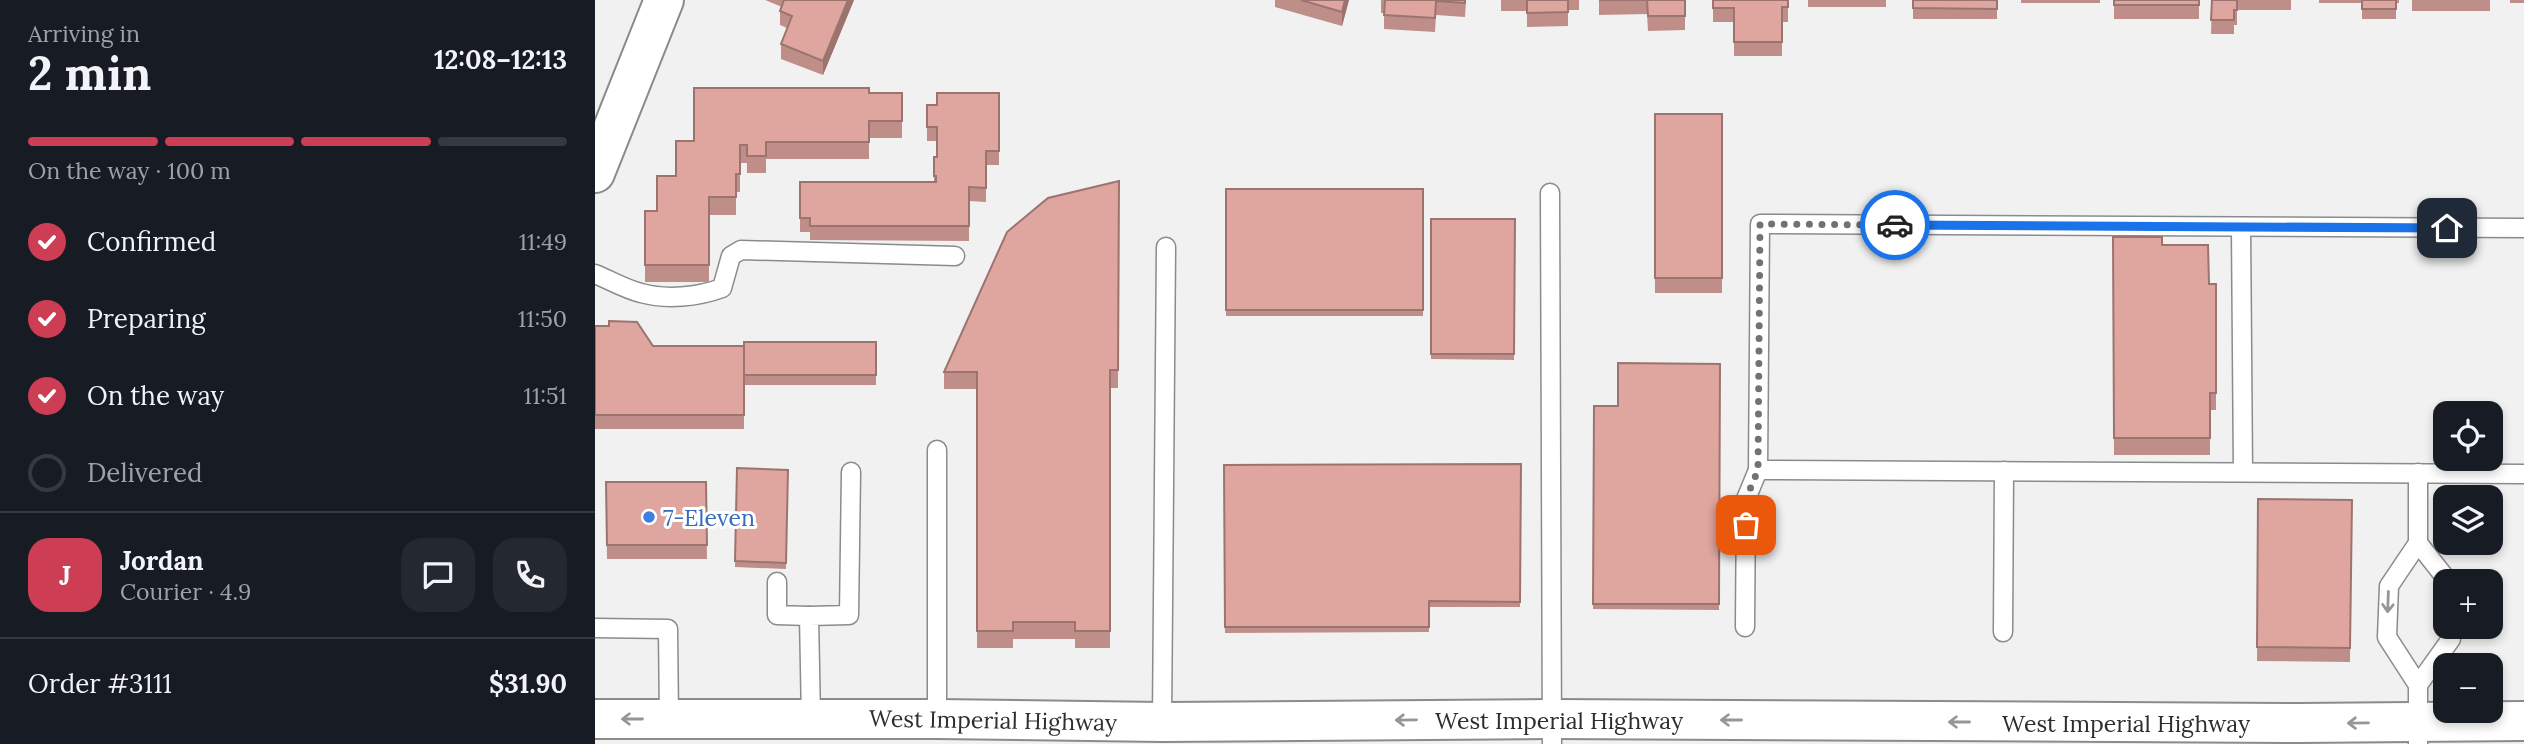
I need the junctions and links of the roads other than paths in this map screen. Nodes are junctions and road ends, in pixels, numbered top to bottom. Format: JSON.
{"nodes":[{"id":1,"x":664,"y":0,"type":"edge"},
{"id":2,"x":595,"y":173,"type":"edge"},
{"id":3,"x":1550,"y":193,"type":"dead end"},
{"id":4,"x":2241,"y":227,"type":"junction"},
{"id":5,"x":2524,"y":228,"type":"edge"},
{"id":6,"x":1166,"y":247,"type":"dead end"},
{"id":7,"x":955,"y":256,"type":"dead end"},
{"id":8,"x":595,"y":274,"type":"edge"},
{"id":9,"x":937,"y":450,"type":"dead end"},
{"id":10,"x":1758,"y":470,"type":"junction"},
{"id":11,"x":2004,"y":471,"type":"junction"},
{"id":12,"x":851,"y":472,"type":"dead end"},
{"id":13,"x":2243,"y":472,"type":"junction"},
{"id":14,"x":2418,"y":473,"type":"junction"},
{"id":15,"x":2524,"y":474,"type":"edge"},
{"id":16,"x":2418,"y":543,"type":"junction"},
{"id":17,"x":2439,"y":569,"type":"edge"},
{"id":18,"x":777,"y":582,"type":"dead end"},
{"id":19,"x":809,"y":616,"type":"junction"},
{"id":20,"x":1745,"y":627,"type":"dead end"},
{"id":21,"x":595,"y":628,"type":"edge"},
{"id":22,"x":2003,"y":632,"type":"dead end"},
{"id":23,"x":2451,"y":639,"type":"edge"},
{"id":24,"x":2418,"y":717,"type":"edge"},
{"id":25,"x":595,"y":719,"type":"edge"},
{"id":26,"x":670,"y":719,"type":"junction"},
{"id":27,"x":811,"y":719,"type":"junction"},
{"id":28,"x":937,"y":719,"type":"junction"},
{"id":29,"x":2524,"y":721,"type":"edge"},
{"id":30,"x":1162,"y":722,"type":"junction"},
{"id":31,"x":1552,"y":731,"type":"edge"}],
"edges":[{"from":1,"to":2,"type":"main road"},
{"from":3,"to":31,"type":"lane"},
{"from":4,"to":5,"type":"lane"},
{"from":4,"to":10,"type":"lane"},
{"from":4,"to":13,"type":"lane"},
{"from":6,"to":30,"type":"lane"},
{"from":7,"to":8,"type":"lane"},
{"from":9,"to":28,"type":"lane"},
{"from":10,"to":11,"type":"lane"},
{"from":10,"to":20,"type":"lane"},
{"from":11,"to":13,"type":"lane"},
{"from":11,"to":22,"type":"lane"},
{"from":12,"to":19,"type":"lane"},
{"from":13,"to":14,"type":"lane"},
{"from":14,"to":15,"type":"lane"},
{"from":14,"to":16,"type":"lane"},
{"from":16,"to":17,"type":"lane"},
{"from":16,"to":24,"type":"lane","one_way":true},
{"from":18,"to":19,"type":"lane"},
{"from":19,"to":27,"type":"lane"},
{"from":21,"to":26,"type":"lane"},
{"from":23,"to":24,"type":"lane"},
{"from":24,"to":29,"type":"main road","name":"West Imperial Highway"},
{"from":24,"to":31,"type":"main road","name":"West Imperial Highway","one_way":true},
{"from":26,"to":25,"type":"main road","name":"West Imperial Highway","one_way":true},
{"from":26,"to":27,"type":"main road","name":"West Imperial Highway"},
{"from":27,"to":28,"type":"main road","name":"West Imperial Highway"},
{"from":28,"to":30,"type":"main road","name":"West Imperial Highway"},
{"from":31,"to":30,"type":"main road","name":"West Imperial Highway","one_way":true}]}
